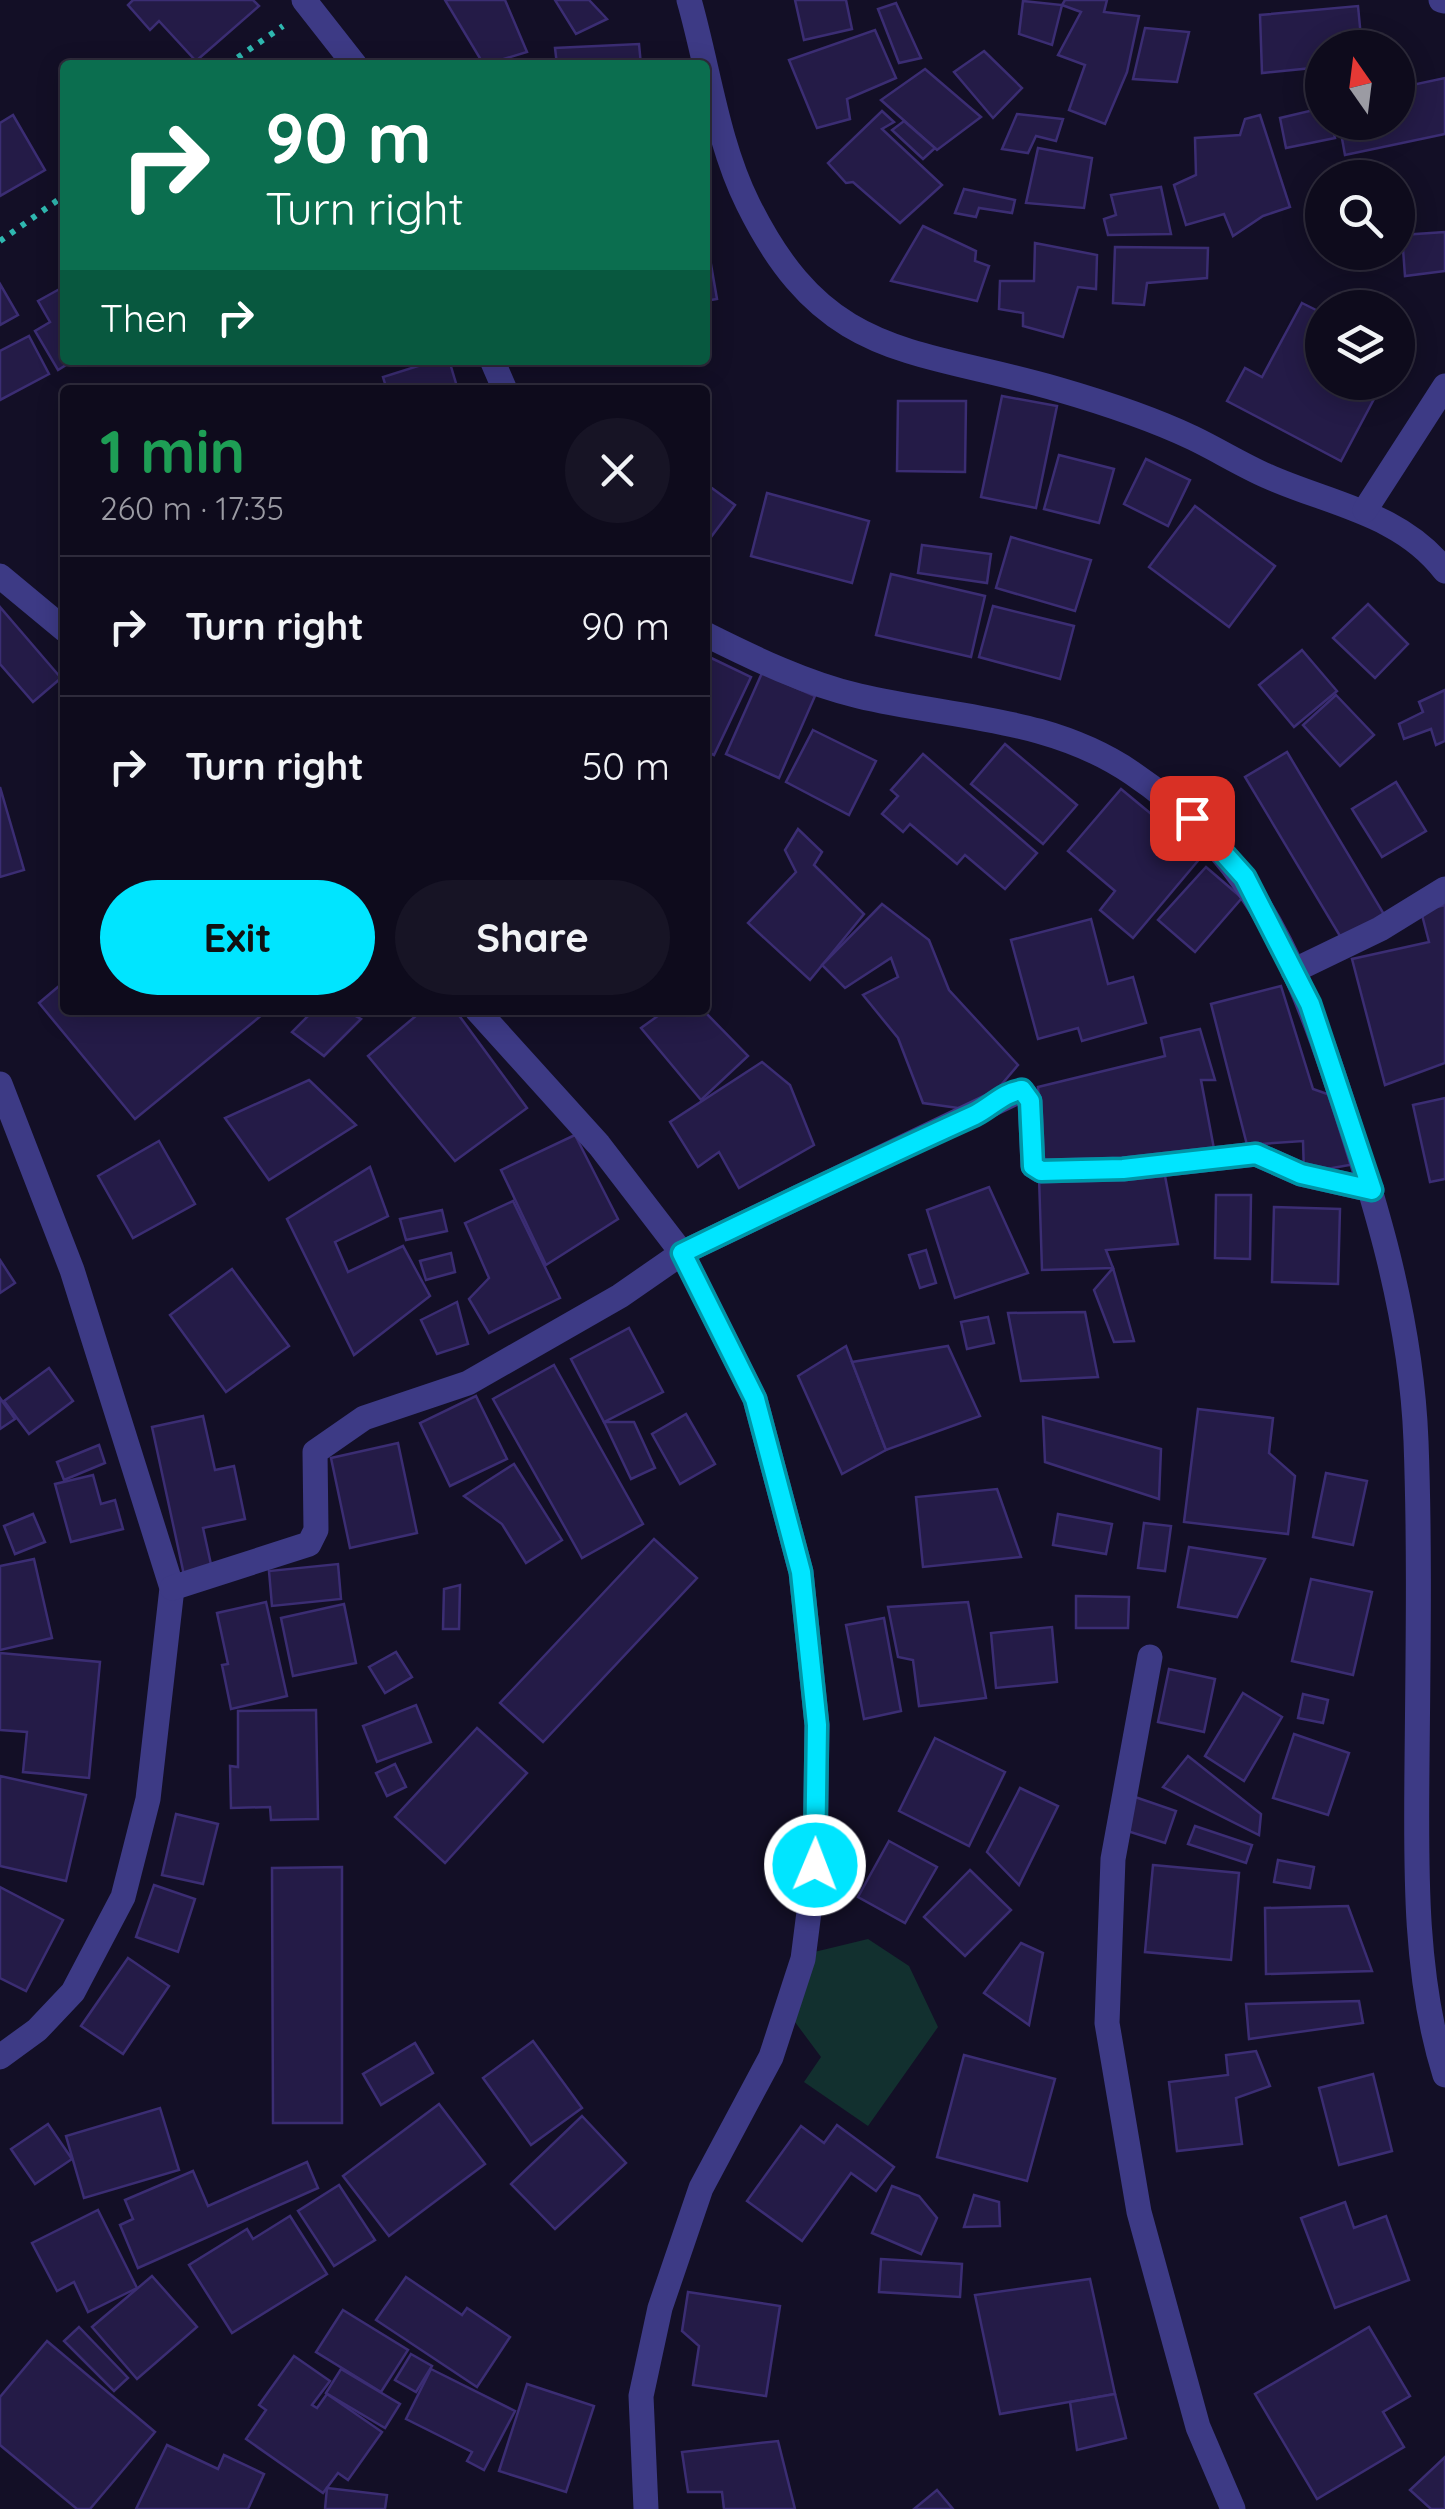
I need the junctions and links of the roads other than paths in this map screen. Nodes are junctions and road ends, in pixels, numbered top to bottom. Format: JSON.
{"nodes":[{"id":1,"x":689,"y":0,"type":"edge"},
{"id":2,"x":308,"y":4,"type":"edge"},
{"id":3,"x":351,"y":60,"type":"edge"},
{"id":4,"x":706,"y":60,"type":"edge"},
{"id":5,"x":710,"y":74,"type":"edge"},
{"id":6,"x":1445,"y":386,"type":"edge"},
{"id":7,"x":1365,"y":510,"type":"junction"},
{"id":8,"x":1445,"y":571,"type":"edge"},
{"id":9,"x":0,"y":576,"type":"edge"},
{"id":10,"x":60,"y":626,"type":"edge"},
{"id":11,"x":710,"y":636,"type":"edge"},
{"id":12,"x":1445,"y":890,"type":"edge"},
{"id":13,"x":1293,"y":971,"type":"junction"},
{"id":14,"x":481,"y":1015,"type":"edge"},
{"id":15,"x":0,"y":1084,"type":"edge"},
{"id":16,"x":1372,"y":1190,"type":"junction"},
{"id":17,"x":682,"y":1253,"type":"junction"},
{"id":18,"x":172,"y":1588,"type":"junction"},
{"id":19,"x":1150,"y":1657,"type":"dead end"},
{"id":20,"x":0,"y":2058,"type":"edge"},
{"id":21,"x":1445,"y":2075,"type":"edge"},
{"id":22,"x":646,"y":2509,"type":"edge"},
{"id":23,"x":1233,"y":2509,"type":"edge"}],
"edges":[{"from":1,"to":4,"type":"street"},
{"from":2,"to":3,"type":"street"},
{"from":5,"to":7,"type":"street"},
{"from":6,"to":7,"type":"street"},
{"from":7,"to":8,"type":"street"},
{"from":9,"to":10,"type":"street"},
{"from":11,"to":13,"type":"street"},
{"from":12,"to":13,"type":"street"},
{"from":13,"to":16,"type":"street"},
{"from":14,"to":17,"type":"street"},
{"from":15,"to":18,"type":"street"},
{"from":16,"to":17,"type":"street"},
{"from":16,"to":21,"type":"street"},
{"from":17,"to":18,"type":"street"},
{"from":17,"to":22,"type":"street"},
{"from":18,"to":20,"type":"street"},
{"from":19,"to":23,"type":"street"}]}
